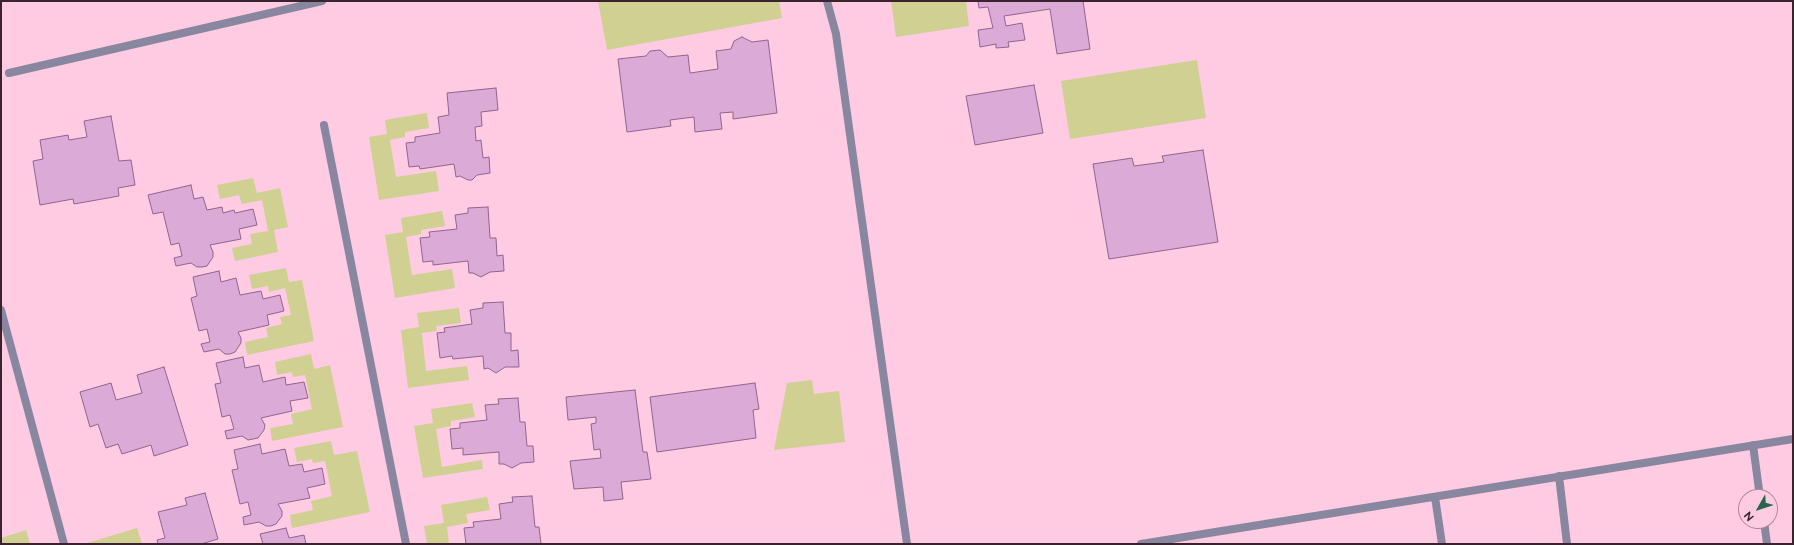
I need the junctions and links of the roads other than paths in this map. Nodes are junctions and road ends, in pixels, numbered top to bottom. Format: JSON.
{"nodes":[{"id":1,"x":322,"y":1,"type":"edge"},
{"id":2,"x":827,"y":1,"type":"edge"},
{"id":3,"x":9,"y":73,"type":"dead end"},
{"id":4,"x":324,"y":125,"type":"dead end"},
{"id":5,"x":1,"y":310,"type":"edge"},
{"id":6,"x":1793,"y":439,"type":"edge"},
{"id":7,"x":1753,"y":445,"type":"junction"},
{"id":8,"x":1559,"y":476,"type":"junction"},
{"id":9,"x":1759,"y":489,"type":"edge"},
{"id":10,"x":1435,"y":496,"type":"junction"},
{"id":11,"x":1765,"y":529,"type":"edge"},
{"id":12,"x":64,"y":544,"type":"edge"},
{"id":13,"x":406,"y":544,"type":"edge"},
{"id":14,"x":907,"y":544,"type":"edge"},
{"id":15,"x":1141,"y":544,"type":"edge"},
{"id":16,"x":1442,"y":544,"type":"edge"},
{"id":17,"x":1567,"y":544,"type":"edge"},
{"id":18,"x":1766,"y":544,"type":"edge"}],
"edges":[{"from":1,"to":3,"type":"street"},
{"from":2,"to":14,"type":"street"},
{"from":4,"to":13,"type":"street"},
{"from":5,"to":12,"type":"street"},
{"from":6,"to":7,"type":"street"},
{"from":7,"to":8,"type":"street"},
{"from":7,"to":9,"type":"street"},
{"from":8,"to":10,"type":"street"},
{"from":8,"to":17,"type":"street"},
{"from":10,"to":15,"type":"street"},
{"from":10,"to":16,"type":"street"},
{"from":11,"to":18,"type":"street"}]}
